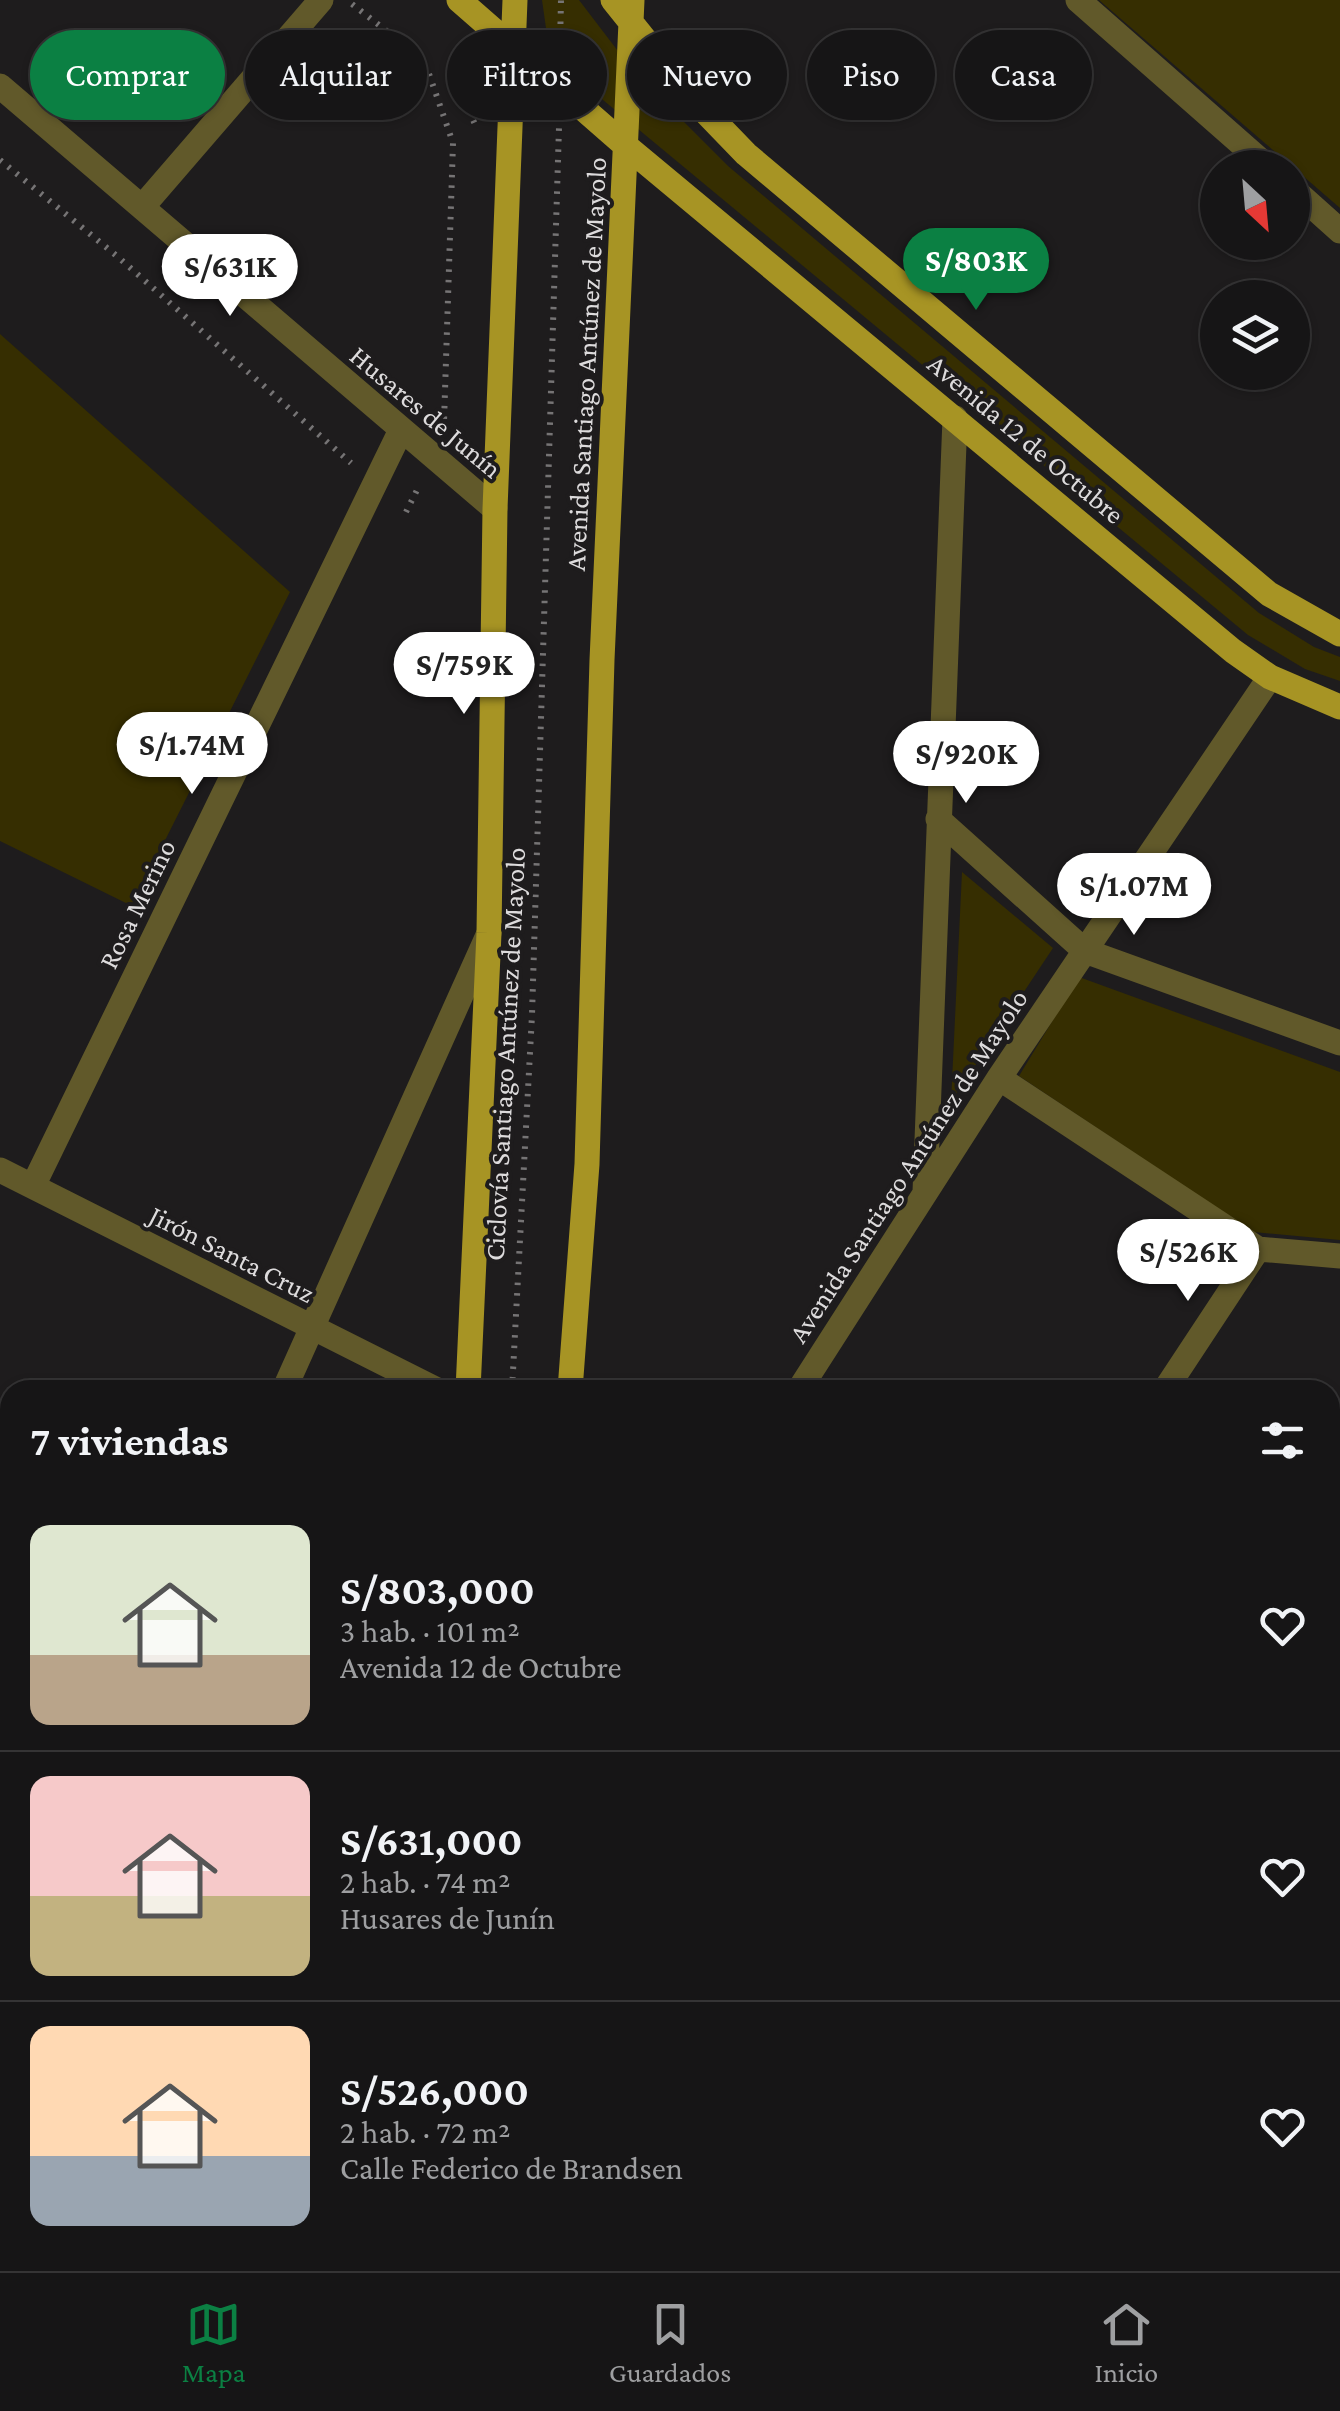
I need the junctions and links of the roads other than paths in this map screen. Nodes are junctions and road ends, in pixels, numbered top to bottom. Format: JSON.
{"nodes":[{"id":1,"x":320,"y":0,"type":"edge"},
{"id":2,"x":459,"y":0,"type":"edge"},
{"id":3,"x":515,"y":0,"type":"edge"},
{"id":4,"x":613,"y":0,"type":"edge"},
{"id":5,"x":1078,"y":0,"type":"edge"},
{"id":6,"x":632,"y":12,"type":"edge"},
{"id":7,"x":493,"y":30,"type":"edge"},
{"id":8,"x":513,"y":30,"type":"edge"},
{"id":9,"x":0,"y":86,"type":"edge"},
{"id":10,"x":509,"y":120,"type":"edge"},
{"id":11,"x":596,"y":120,"type":"edge"},
{"id":12,"x":626,"y":146,"type":"junction"},
{"id":13,"x":1249,"y":150,"type":"edge"},
{"id":14,"x":1310,"y":204,"type":"edge"},
{"id":15,"x":143,"y":206,"type":"junction"},
{"id":16,"x":1340,"y":230,"type":"edge"},
{"id":17,"x":955,"y":418,"type":"junction"},
{"id":18,"x":400,"y":432,"type":"junction"},
{"id":19,"x":495,"y":510,"type":"junction"},
{"id":20,"x":1340,"y":634,"type":"edge"},
{"id":21,"x":1270,"y":677,"type":"junction"},
{"id":22,"x":1340,"y":707,"type":"edge"},
{"id":23,"x":938,"y":819,"type":"junction"},
{"id":24,"x":488,"y":933,"type":"junction"},
{"id":25,"x":1085,"y":950,"type":"junction"},
{"id":26,"x":1340,"y":1043,"type":"edge"},
{"id":27,"x":999,"y":1078,"type":"junction"},
{"id":28,"x":0,"y":1170,"type":"edge"},
{"id":29,"x":33,"y":1186,"type":"junction"},
{"id":30,"x":925,"y":1192,"type":"junction"},
{"id":31,"x":1258,"y":1249,"type":"junction"},
{"id":32,"x":1340,"y":1256,"type":"edge"},
{"id":33,"x":309,"y":1328,"type":"junction"},
{"id":34,"x":288,"y":1380,"type":"edge"},
{"id":35,"x":416,"y":1380,"type":"edge"},
{"id":36,"x":468,"y":1380,"type":"edge"},
{"id":37,"x":571,"y":1380,"type":"edge"},
{"id":38,"x":805,"y":1380,"type":"edge"},
{"id":39,"x":1172,"y":1380,"type":"edge"}],
"edges":[{"from":1,"to":15,"type":"street"},
{"from":2,"to":7,"type":"main road","name":"Avenida 12 de Octubre"},
{"from":3,"to":8,"type":"main road"},
{"from":4,"to":6,"type":"main road","name":"Avenida 12 de Octubre"},
{"from":5,"to":13,"type":"street"},
{"from":6,"to":12,"type":"main road","name":"Avenida Santiago Antúnez de Mayolo"},
{"from":6,"to":20,"type":"main road","name":"Avenida 12 de Octubre"},
{"from":9,"to":15,"type":"street","name":"Husares de Junín"},
{"from":10,"to":19,"type":"main road"},
{"from":11,"to":12,"type":"main road","name":"Avenida 12 de Octubre"},
{"from":12,"to":17,"type":"main road","name":"Avenida 12 de Octubre"},
{"from":12,"to":37,"type":"main road","name":"Avenida Santiago Antúnez de Mayolo"},
{"from":14,"to":16,"type":"street"},
{"from":15,"to":18,"type":"street","name":"Husares de Junín"},
{"from":17,"to":21,"type":"main road","name":"Avenida 12 de Octubre"},
{"from":17,"to":23,"type":"street"},
{"from":18,"to":19,"type":"street","name":"Husares de Junín"},
{"from":18,"to":29,"type":"street","name":"Rosa Merino"},
{"from":19,"to":24,"type":"main road"},
{"from":21,"to":22,"type":"main road","name":"Avenida 12 de Octubre"},
{"from":21,"to":25,"type":"street","name":"Avenida Santiago Antúnez de Mayolo"},
{"from":23,"to":25,"type":"street"},
{"from":23,"to":30,"type":"street"},
{"from":24,"to":33,"type":"street"},
{"from":24,"to":36,"type":"main road"},
{"from":25,"to":26,"type":"street"},
{"from":25,"to":27,"type":"street","name":"Avenida Santiago Antúnez de Mayolo"},
{"from":27,"to":30,"type":"street","name":"Avenida Santiago Antúnez de Mayolo"},
{"from":27,"to":31,"type":"street"},
{"from":28,"to":29,"type":"street","name":"Jirón Santa Cruz"},
{"from":29,"to":33,"type":"street","name":"Jirón Santa Cruz"},
{"from":30,"to":38,"type":"street","name":"Avenida Santiago Antúnez de Mayolo"},
{"from":31,"to":32,"type":"street"},
{"from":31,"to":39,"type":"street"},
{"from":33,"to":34,"type":"street"},
{"from":33,"to":35,"type":"street","name":"Jirón Santa Cruz"}]}
